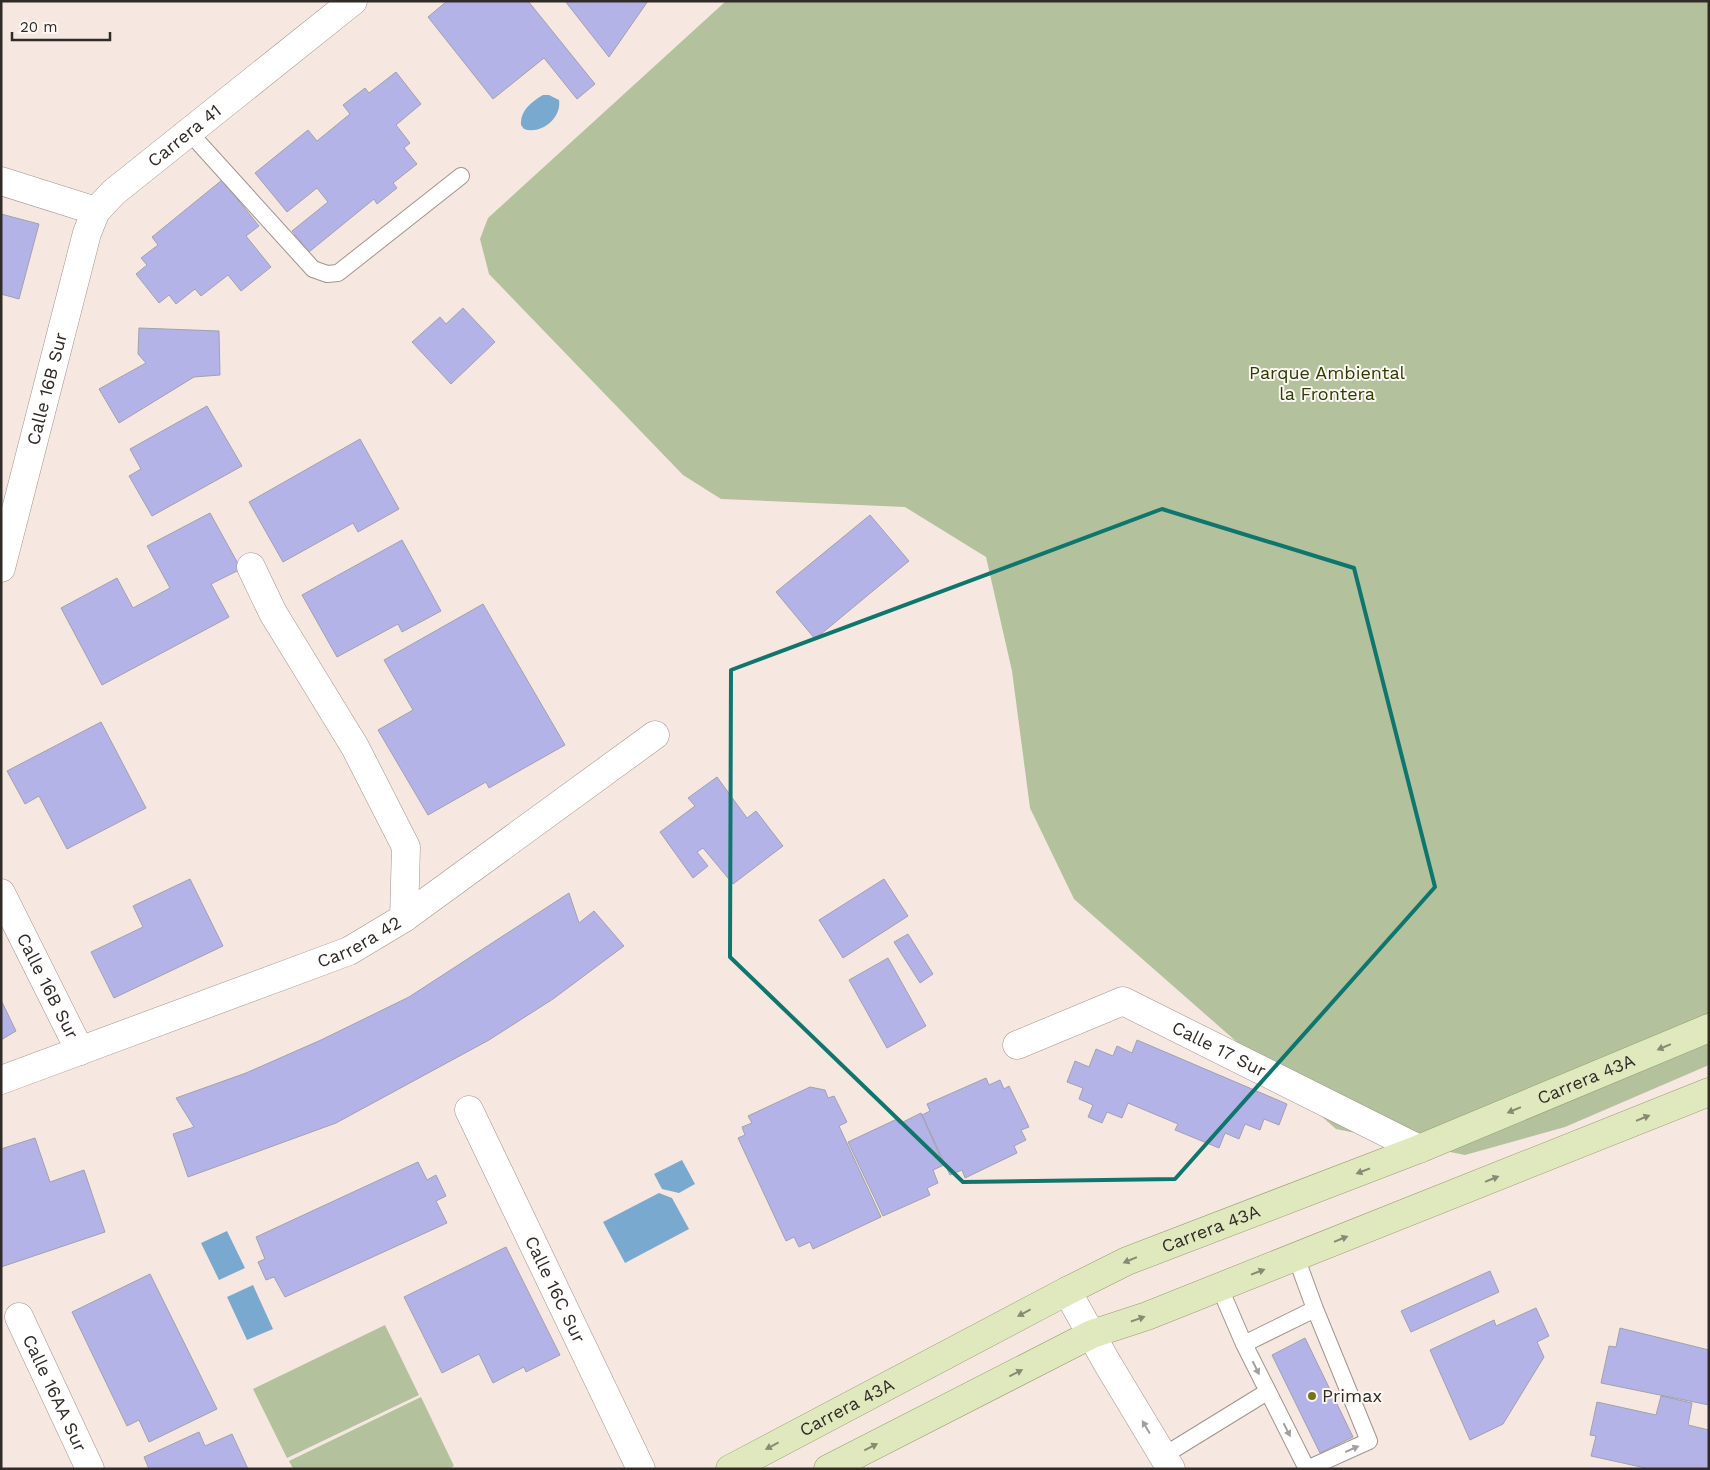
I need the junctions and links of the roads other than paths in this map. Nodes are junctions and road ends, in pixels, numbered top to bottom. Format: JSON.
{"nodes":[{"id":1,"x":353,"y":1,"type":"edge"},
{"id":2,"x":189,"y":132,"type":"junction"},
{"id":3,"x":461,"y":176,"type":"dead end"},
{"id":4,"x":1,"y":181,"type":"edge"},
{"id":5,"x":96,"y":211,"type":"junction"},
{"id":6,"x":251,"y":567,"type":"dead end"},
{"id":7,"x":1,"y":568,"type":"edge"},
{"id":8,"x":656,"y":736,"type":"dead end"},
{"id":9,"x":1,"y":893,"type":"edge"},
{"id":10,"x":404,"y":918,"type":"junction"},
{"id":11,"x":1709,"y":1028,"type":"edge"},
{"id":12,"x":1017,"y":1046,"type":"dead end"},
{"id":13,"x":80,"y":1051,"type":"junction"},
{"id":14,"x":1,"y":1080,"type":"edge"},
{"id":15,"x":1709,"y":1092,"type":"edge"},
{"id":16,"x":469,"y":1110,"type":"dead end"},
{"id":17,"x":1419,"y":1149,"type":"junction"},
{"id":18,"x":1296,"y":1257,"type":"junction"},
{"id":19,"x":1220,"y":1286,"type":"junction"},
{"id":20,"x":1067,"y":1290,"type":"junction"},
{"id":21,"x":1315,"y":1309,"type":"junction"},
{"id":22,"x":18,"y":1317,"type":"dead end"},
{"id":23,"x":1092,"y":1334,"type":"junction"},
{"id":24,"x":1244,"y":1344,"type":"junction"},
{"id":25,"x":1268,"y":1392,"type":"junction"},
{"id":26,"x":1167,"y":1462,"type":"edge"},
{"id":27,"x":90,"y":1469,"type":"edge"},
{"id":28,"x":641,"y":1469,"type":"edge"},
{"id":29,"x":730,"y":1469,"type":"edge"},
{"id":30,"x":828,"y":1469,"type":"edge"},
{"id":31,"x":1307,"y":1469,"type":"edge"}],
"edges":[{"from":1,"to":2,"type":"street","name":"Carrera 41"},
{"from":2,"to":3,"type":"lane"},
{"from":2,"to":5,"type":"street","name":"Carrera 41"},
{"from":4,"to":5,"type":"street"},
{"from":5,"to":7,"type":"street","name":"Calle 16B Sur"},
{"from":6,"to":10,"type":"street","name":"Carrera 42"},
{"from":8,"to":10,"type":"street"},
{"from":9,"to":13,"type":"street","name":"Calle 16B Sur"},
{"from":10,"to":13,"type":"street","name":"Carrera 42"},
{"from":11,"to":17,"type":"main road","name":"Carrera 43A","one_way":true},
{"from":12,"to":17,"type":"street","name":"Calle 17 Sur"},
{"from":13,"to":14,"type":"street","name":"Carrera 42"},
{"from":18,"to":15,"type":"main road","one_way":true},
{"from":16,"to":28,"type":"street","name":"Calle 16C Sur"},
{"from":17,"to":20,"type":"main road","name":"Carrera 43A","one_way":true},
{"from":19,"to":18,"type":"main road","one_way":true},
{"from":18,"to":21,"type":"lane"},
{"from":23,"to":19,"type":"main road","one_way":true},
{"from":19,"to":24,"type":"lane"},
{"from":20,"to":23,"type":"street"},
{"from":20,"to":29,"type":"main road","name":"Carrera 43A","one_way":true},
{"from":21,"to":24,"type":"lane"},
{"from":31,"to":21,"type":"lane","one_way":true},
{"from":22,"to":27,"type":"street","name":"Calle 16AA Sur"},
{"from":26,"to":23,"type":"street","one_way":true},
{"from":30,"to":23,"type":"main road","one_way":true},
{"from":24,"to":25,"type":"lane","one_way":true},
{"from":25,"to":26,"type":"lane"},
{"from":25,"to":31,"type":"lane","one_way":true}]}
